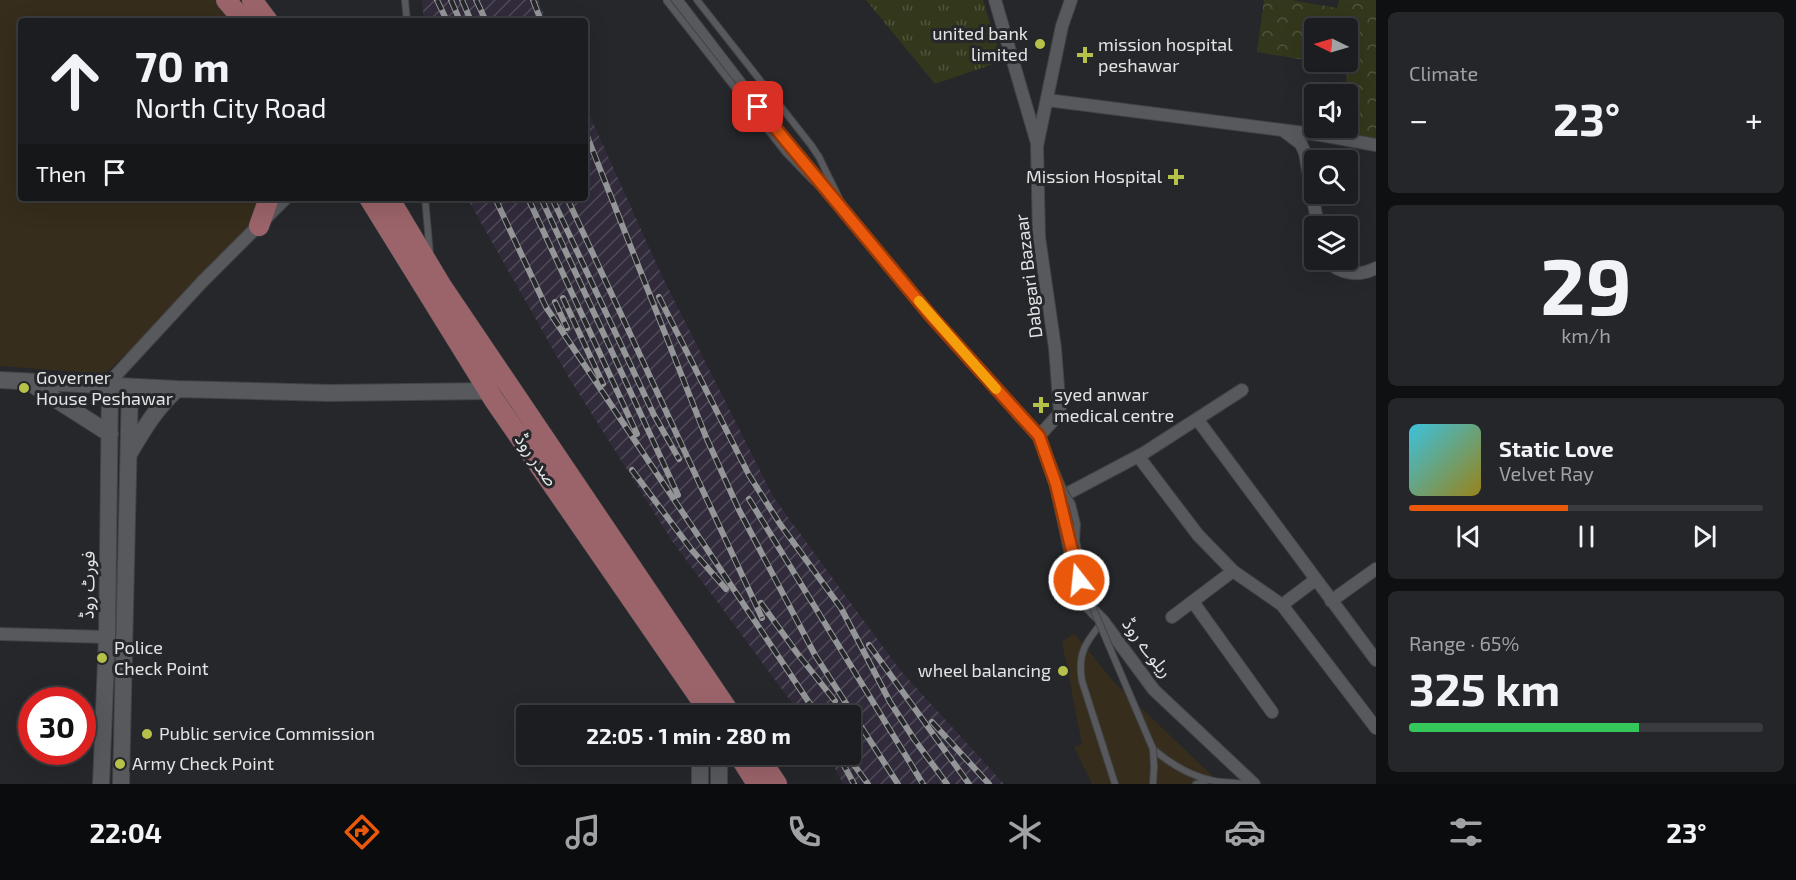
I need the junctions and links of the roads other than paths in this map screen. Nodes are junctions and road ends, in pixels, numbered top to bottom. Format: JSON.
{"nodes":[{"id":1,"x":226,"y":0,"type":"edge"},
{"id":2,"x":252,"y":0,"type":"edge"},
{"id":3,"x":405,"y":0,"type":"edge"},
{"id":4,"x":666,"y":0,"type":"edge"},
{"id":5,"x":676,"y":0,"type":"edge"},
{"id":6,"x":697,"y":0,"type":"edge"},
{"id":7,"x":995,"y":0,"type":"edge"},
{"id":8,"x":1071,"y":0,"type":"edge"},
{"id":9,"x":241,"y":18,"type":"edge"},
{"id":10,"x":266,"y":18,"type":"edge"},
{"id":11,"x":407,"y":18,"type":"edge"},
{"id":12,"x":1047,"y":100,"type":"junction"},
{"id":13,"x":1281,"y":130,"type":"junction"},
{"id":14,"x":1376,"y":145,"type":"edge"},
{"id":15,"x":1037,"y":146,"type":"junction"},
{"id":16,"x":268,"y":201,"type":"edge"},
{"id":17,"x":283,"y":201,"type":"edge"},
{"id":18,"x":371,"y":201,"type":"edge"},
{"id":19,"x":392,"y":201,"type":"edge"},
{"id":20,"x":425,"y":201,"type":"edge"},
{"id":21,"x":842,"y":205,"type":"junction"},
{"id":22,"x":1316,"y":216,"type":"edge"},
{"id":23,"x":259,"y":226,"type":"junction"},
{"id":24,"x":1376,"y":267,"type":"edge"},
{"id":25,"x":1342,"y":270,"type":"edge"},
{"id":26,"x":432,"y":271,"type":"junction"},
{"id":27,"x":0,"y":380,"type":"edge"},
{"id":28,"x":27,"y":381,"type":"junction"},
{"id":29,"x":108,"y":386,"type":"junction"},
{"id":30,"x":130,"y":387,"type":"junction"},
{"id":31,"x":177,"y":389,"type":"junction"},
{"id":32,"x":1242,"y":390,"type":"dead end"},
{"id":33,"x":489,"y":391,"type":"junction"},
{"id":34,"x":1197,"y":419,"type":"junction"},
{"id":35,"x":110,"y":434,"type":"junction"},
{"id":36,"x":1039,"y":436,"type":"junction"},
{"id":37,"x":128,"y":455,"type":"junction"},
{"id":38,"x":1138,"y":456,"type":"junction"},
{"id":39,"x":1059,"y":498,"type":"junction"},
{"id":40,"x":1376,"y":568,"type":"edge"},
{"id":41,"x":1233,"y":571,"type":"junction"},
{"id":42,"x":1315,"y":580,"type":"junction"},
{"id":43,"x":1331,"y":601,"type":"junction"},
{"id":44,"x":1193,"y":602,"type":"junction"},
{"id":45,"x":1282,"y":605,"type":"junction"},
{"id":46,"x":1172,"y":617,"type":"dead end"},
{"id":47,"x":1103,"y":621,"type":"junction"},
{"id":48,"x":0,"y":634,"type":"edge"},
{"id":49,"x":107,"y":637,"type":"junction"},
{"id":50,"x":1376,"y":660,"type":"edge"},
{"id":51,"x":709,"y":705,"type":"edge"},
{"id":52,"x":710,"y":705,"type":"edge"},
{"id":53,"x":1272,"y":712,"type":"dead end"},
{"id":54,"x":1376,"y":728,"type":"edge"},
{"id":55,"x":1153,"y":748,"type":"junction"},
{"id":56,"x":700,"y":765,"type":"edge"},
{"id":57,"x":720,"y":765,"type":"edge"},
{"id":58,"x":745,"y":765,"type":"edge"},
{"id":59,"x":765,"y":765,"type":"edge"},
{"id":60,"x":1210,"y":780,"type":"junction"},
{"id":61,"x":101,"y":784,"type":"edge"},
{"id":62,"x":121,"y":784,"type":"edge"},
{"id":63,"x":700,"y":784,"type":"edge"},
{"id":64,"x":719,"y":784,"type":"edge"},
{"id":65,"x":757,"y":784,"type":"edge"},
{"id":66,"x":777,"y":784,"type":"edge"},
{"id":67,"x":1115,"y":784,"type":"edge"},
{"id":68,"x":1153,"y":784,"type":"edge"},
{"id":69,"x":1196,"y":784,"type":"edge"},
{"id":70,"x":1243,"y":784,"type":"edge"},
{"id":71,"x":1254,"y":784,"type":"edge"}],
"edges":[{"from":1,"to":9,"type":"main road"},
{"from":2,"to":10,"type":"main road"},
{"from":3,"to":11,"type":"lane"},
{"from":4,"to":21,"type":"lane","bridge":true},
{"from":5,"to":36,"type":"street"},
{"from":6,"to":21,"type":"lane"},
{"from":7,"to":15,"type":"street"},
{"from":8,"to":12,"type":"street","name":"Dabgari Bazaar"},
{"from":12,"to":13,"type":"street"},
{"from":12,"to":15,"type":"street","name":"Dabgari Bazaar"},
{"from":13,"to":14,"type":"street"},
{"from":13,"to":22,"type":"street"},
{"from":15,"to":36,"type":"street","name":"Dabgari Bazaar"},
{"from":16,"to":23,"type":"main road"},
{"from":17,"to":23,"type":"street"},
{"from":18,"to":33,"type":"main road","name":"صدر روڈ"},
{"from":19,"to":26,"type":"main road","name":"صدر روڈ"},
{"from":20,"to":26,"type":"lane"},
{"from":21,"to":55,"type":"lane","bridge":true},
{"from":23,"to":29,"type":"street"},
{"from":24,"to":25,"type":"street"},
{"from":26,"to":52,"type":"main road","name":"صدر روڈ"},
{"from":27,"to":28,"type":"street"},
{"from":28,"to":29,"type":"street"},
{"from":28,"to":35,"type":"street"},
{"from":29,"to":30,"type":"street"},
{"from":29,"to":35,"type":"street","name":"فورٹ روڈ"},
{"from":30,"to":31,"type":"street"},
{"from":30,"to":37,"type":"street","name":"فورٹ روڈ"},
{"from":31,"to":33,"type":"street"},
{"from":31,"to":37,"type":"street"},
{"from":32,"to":34,"type":"street"},
{"from":33,"to":51,"type":"main road","name":"صدر روڈ"},
{"from":34,"to":38,"type":"street"},
{"from":34,"to":42,"type":"street"},
{"from":35,"to":49,"type":"street","name":"فورٹ روڈ"},
{"from":36,"to":39,"type":"street","name":"ریلوے روڈ"},
{"from":37,"to":62,"type":"street","name":"فورٹ روڈ"},
{"from":38,"to":39,"type":"street"},
{"from":38,"to":41,"type":"street"},
{"from":39,"to":47,"type":"street","name":"ریلوے روڈ"},
{"from":40,"to":43,"type":"street"},
{"from":41,"to":44,"type":"street"},
{"from":41,"to":45,"type":"street"},
{"from":42,"to":43,"type":"street"},
{"from":42,"to":45,"type":"street"},
{"from":43,"to":50,"type":"street"},
{"from":44,"to":46,"type":"street"},
{"from":44,"to":53,"type":"street"},
{"from":45,"to":54,"type":"street"},
{"from":47,"to":67,"type":"lane"},
{"from":47,"to":71,"type":"street","name":"ریلوے روڈ"},
{"from":48,"to":49,"type":"street"},
{"from":49,"to":61,"type":"street","name":"فورٹ روڈ"},
{"from":55,"to":60,"type":"lane"},
{"from":55,"to":68,"type":"lane","bridge":true},
{"from":56,"to":63,"type":"street"},
{"from":57,"to":64,"type":"street"},
{"from":58,"to":65,"type":"main road"},
{"from":59,"to":66,"type":"main road"},
{"from":60,"to":69,"type":"lane"},
{"from":60,"to":70,"type":"lane"}]}
